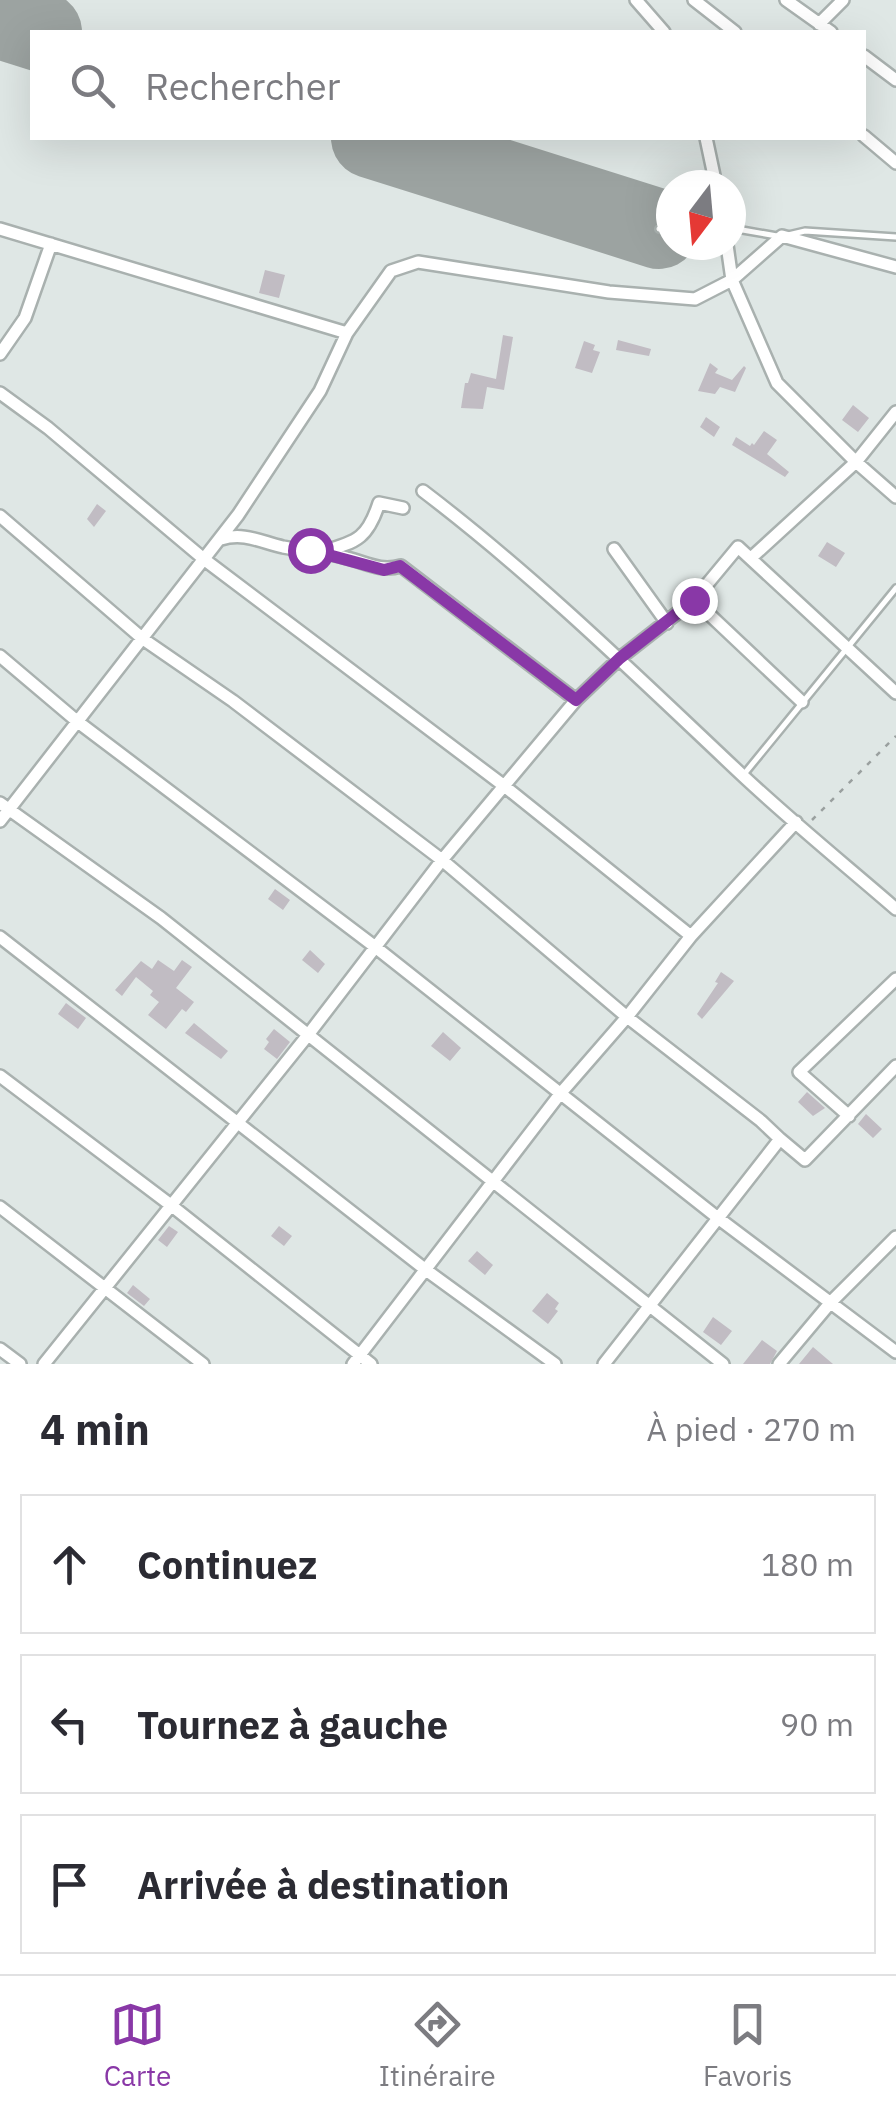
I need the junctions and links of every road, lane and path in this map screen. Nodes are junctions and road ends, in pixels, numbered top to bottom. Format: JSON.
{"nodes":[{"id":1,"x":636,"y":0,"type":"edge"},
{"id":2,"x":694,"y":0,"type":"edge"},
{"id":3,"x":786,"y":0,"type":"edge"},
{"id":4,"x":843,"y":0,"type":"edge"},
{"id":5,"x":819,"y":24,"type":"junction"},
{"id":6,"x":662,"y":30,"type":"edge"},
{"id":7,"x":732,"y":30,"type":"edge"},
{"id":8,"x":828,"y":30,"type":"edge"},
{"id":9,"x":866,"y":58,"type":"edge"},
{"id":10,"x":896,"y":80,"type":"edge"},
{"id":11,"x":866,"y":138,"type":"edge"},
{"id":12,"x":706,"y":140,"type":"edge"},
{"id":13,"x":896,"y":163,"type":"edge"},
{"id":14,"x":713,"y":170,"type":"edge"},
{"id":15,"x":0,"y":229,"type":"edge"},
{"id":16,"x":746,"y":230,"type":"edge"},
{"id":17,"x":782,"y":236,"type":"junction"},
{"id":18,"x":896,"y":237,"type":"edge"},
{"id":19,"x":50,"y":244,"type":"junction"},
{"id":20,"x":729,"y":260,"type":"edge"},
{"id":21,"x":896,"y":267,"type":"edge"},
{"id":22,"x":732,"y":280,"type":"junction"},
{"id":23,"x":347,"y":333,"type":"junction"},
{"id":24,"x":0,"y":354,"type":"edge"},
{"id":25,"x":0,"y":393,"type":"edge"},
{"id":26,"x":896,"y":412,"type":"edge"},
{"id":27,"x":856,"y":462,"type":"junction"},
{"id":28,"x":423,"y":491,"type":"dead end"},
{"id":29,"x":896,"y":496,"type":"edge"},
{"id":30,"x":403,"y":508,"type":"dead end"},
{"id":31,"x":0,"y":516,"type":"edge"},
{"id":32,"x":220,"y":540,"type":"junction"},
{"id":33,"x":614,"y":549,"type":"dead end"},
{"id":34,"x":320,"y":552,"type":"junction"},
{"id":35,"x":751,"y":558,"type":"junction"},
{"id":36,"x":205,"y":560,"type":"junction"},
{"id":37,"x":896,"y":588,"type":"edge"},
{"id":38,"x":694,"y":600,"type":"junction"},
{"id":39,"x":668,"y":622,"type":"junction"},
{"id":40,"x":143,"y":638,"type":"junction"},
{"id":41,"x":848,"y":646,"type":"junction"},
{"id":42,"x":0,"y":656,"type":"edge"},
{"id":43,"x":620,"y":658,"type":"junction"},
{"id":44,"x":896,"y":693,"type":"edge"},
{"id":45,"x":576,"y":700,"type":"junction"},
{"id":46,"x":802,"y":702,"type":"junction"},
{"id":47,"x":78,"y":722,"type":"junction"},
{"id":48,"x":896,"y":736,"type":"edge"},
{"id":49,"x":743,"y":775,"type":"junction"},
{"id":50,"x":503,"y":786,"type":"junction"},
{"id":51,"x":4,"y":806,"type":"edge"},
{"id":52,"x":0,"y":821,"type":"edge"},
{"id":53,"x":800,"y":826,"type":"junction"},
{"id":54,"x":442,"y":860,"type":"junction"},
{"id":55,"x":896,"y":909,"type":"edge"},
{"id":56,"x":691,"y":936,"type":"junction"},
{"id":57,"x":0,"y":937,"type":"edge"},
{"id":58,"x":374,"y":946,"type":"junction"},
{"id":59,"x":896,"y":979,"type":"edge"},
{"id":60,"x":628,"y":1017,"type":"junction"},
{"id":61,"x":308,"y":1035,"type":"junction"},
{"id":62,"x":896,"y":1066,"type":"edge"},
{"id":63,"x":0,"y":1076,"type":"edge"},
{"id":64,"x":560,"y":1094,"type":"junction"},
{"id":65,"x":849,"y":1116,"type":"junction"},
{"id":66,"x":237,"y":1122,"type":"junction"},
{"id":67,"x":780,"y":1139,"type":"junction"},
{"id":68,"x":495,"y":1181,"type":"junction"},
{"id":69,"x":172,"y":1206,"type":"junction"},
{"id":70,"x":0,"y":1207,"type":"edge"},
{"id":71,"x":718,"y":1218,"type":"junction"},
{"id":72,"x":896,"y":1237,"type":"edge"},
{"id":73,"x":426,"y":1270,"type":"junction"},
{"id":74,"x":106,"y":1288,"type":"junction"},
{"id":75,"x":831,"y":1302,"type":"junction"},
{"id":76,"x":649,"y":1306,"type":"junction"},
{"id":77,"x":0,"y":1349,"type":"edge"},
{"id":78,"x":896,"y":1352,"type":"edge"},
{"id":79,"x":362,"y":1361,"type":"edge"},
{"id":80,"x":20,"y":1364,"type":"edge"},
{"id":81,"x":44,"y":1364,"type":"edge"},
{"id":82,"x":203,"y":1364,"type":"edge"},
{"id":83,"x":555,"y":1364,"type":"edge"},
{"id":84,"x":604,"y":1364,"type":"edge"},
{"id":85,"x":723,"y":1364,"type":"edge"},
{"id":86,"x":779,"y":1364,"type":"edge"}],
"edges":[{"from":1,"to":6,"type":"street"},
{"from":2,"to":7,"type":"street"},
{"from":3,"to":5,"type":"street"},
{"from":4,"to":5,"type":"street"},
{"from":5,"to":8,"type":"street"},
{"from":9,"to":10,"type":"street"},
{"from":11,"to":13,"type":"street"},
{"from":12,"to":14,"type":"street"},
{"from":15,"to":19,"type":"street"},
{"from":16,"to":17,"type":"lane"},
{"from":17,"to":18,"type":"lane"},
{"from":17,"to":21,"type":"street"},
{"from":17,"to":22,"type":"street"},
{"from":19,"to":23,"type":"street"},
{"from":19,"to":24,"type":"street"},
{"from":20,"to":22,"type":"street"},
{"from":22,"to":23,"type":"street"},
{"from":22,"to":27,"type":"street"},
{"from":23,"to":32,"type":"street"},
{"from":25,"to":36,"type":"street"},
{"from":26,"to":27,"type":"street"},
{"from":27,"to":29,"type":"street"},
{"from":27,"to":35,"type":"street"},
{"from":28,"to":43,"type":"street"},
{"from":30,"to":34,"type":"street"},
{"from":31,"to":40,"type":"street"},
{"from":32,"to":34,"type":"street"},
{"from":32,"to":36,"type":"street"},
{"from":33,"to":39,"type":"street"},
{"from":34,"to":45,"type":"street"},
{"from":35,"to":38,"type":"street"},
{"from":35,"to":41,"type":"street"},
{"from":36,"to":40,"type":"street"},
{"from":36,"to":50,"type":"street"},
{"from":37,"to":41,"type":"lane"},
{"from":38,"to":39,"type":"street"},
{"from":38,"to":46,"type":"street"},
{"from":39,"to":43,"type":"street"},
{"from":40,"to":47,"type":"street"},
{"from":40,"to":54,"type":"street"},
{"from":41,"to":44,"type":"street"},
{"from":41,"to":46,"type":"lane"},
{"from":42,"to":47,"type":"street"},
{"from":43,"to":45,"type":"street"},
{"from":43,"to":49,"type":"street"},
{"from":45,"to":50,"type":"street"},
{"from":46,"to":49,"type":"lane"},
{"from":47,"to":51,"type":"street"},
{"from":47,"to":58,"type":"street"},
{"from":48,"to":53,"type":"path"},
{"from":49,"to":53,"type":"street"},
{"from":50,"to":54,"type":"street"},
{"from":50,"to":56,"type":"street"},
{"from":51,"to":52,"type":"street"},
{"from":51,"to":61,"type":"street"},
{"from":53,"to":55,"type":"street"},
{"from":53,"to":56,"type":"street"},
{"from":54,"to":58,"type":"street"},
{"from":54,"to":60,"type":"street"},
{"from":56,"to":60,"type":"street"},
{"from":57,"to":66,"type":"street"},
{"from":58,"to":61,"type":"street"},
{"from":58,"to":64,"type":"street"},
{"from":59,"to":65,"type":"street"},
{"from":60,"to":64,"type":"street"},
{"from":60,"to":67,"type":"street"},
{"from":61,"to":66,"type":"street"},
{"from":61,"to":68,"type":"street"},
{"from":62,"to":65,"type":"street"},
{"from":63,"to":69,"type":"street"},
{"from":64,"to":68,"type":"street"},
{"from":64,"to":71,"type":"street"},
{"from":65,"to":67,"type":"street"},
{"from":66,"to":69,"type":"street"},
{"from":66,"to":73,"type":"street"},
{"from":67,"to":71,"type":"street"},
{"from":68,"to":73,"type":"street"},
{"from":68,"to":76,"type":"street"},
{"from":69,"to":74,"type":"street"},
{"from":69,"to":79,"type":"street"},
{"from":70,"to":74,"type":"street"},
{"from":71,"to":75,"type":"street"},
{"from":71,"to":76,"type":"street"},
{"from":72,"to":75,"type":"street"},
{"from":73,"to":79,"type":"street"},
{"from":73,"to":83,"type":"street"},
{"from":74,"to":81,"type":"street"},
{"from":74,"to":82,"type":"street"},
{"from":75,"to":78,"type":"street"},
{"from":75,"to":86,"type":"street"},
{"from":76,"to":84,"type":"street"},
{"from":76,"to":85,"type":"street"},
{"from":77,"to":80,"type":"street"}]}
